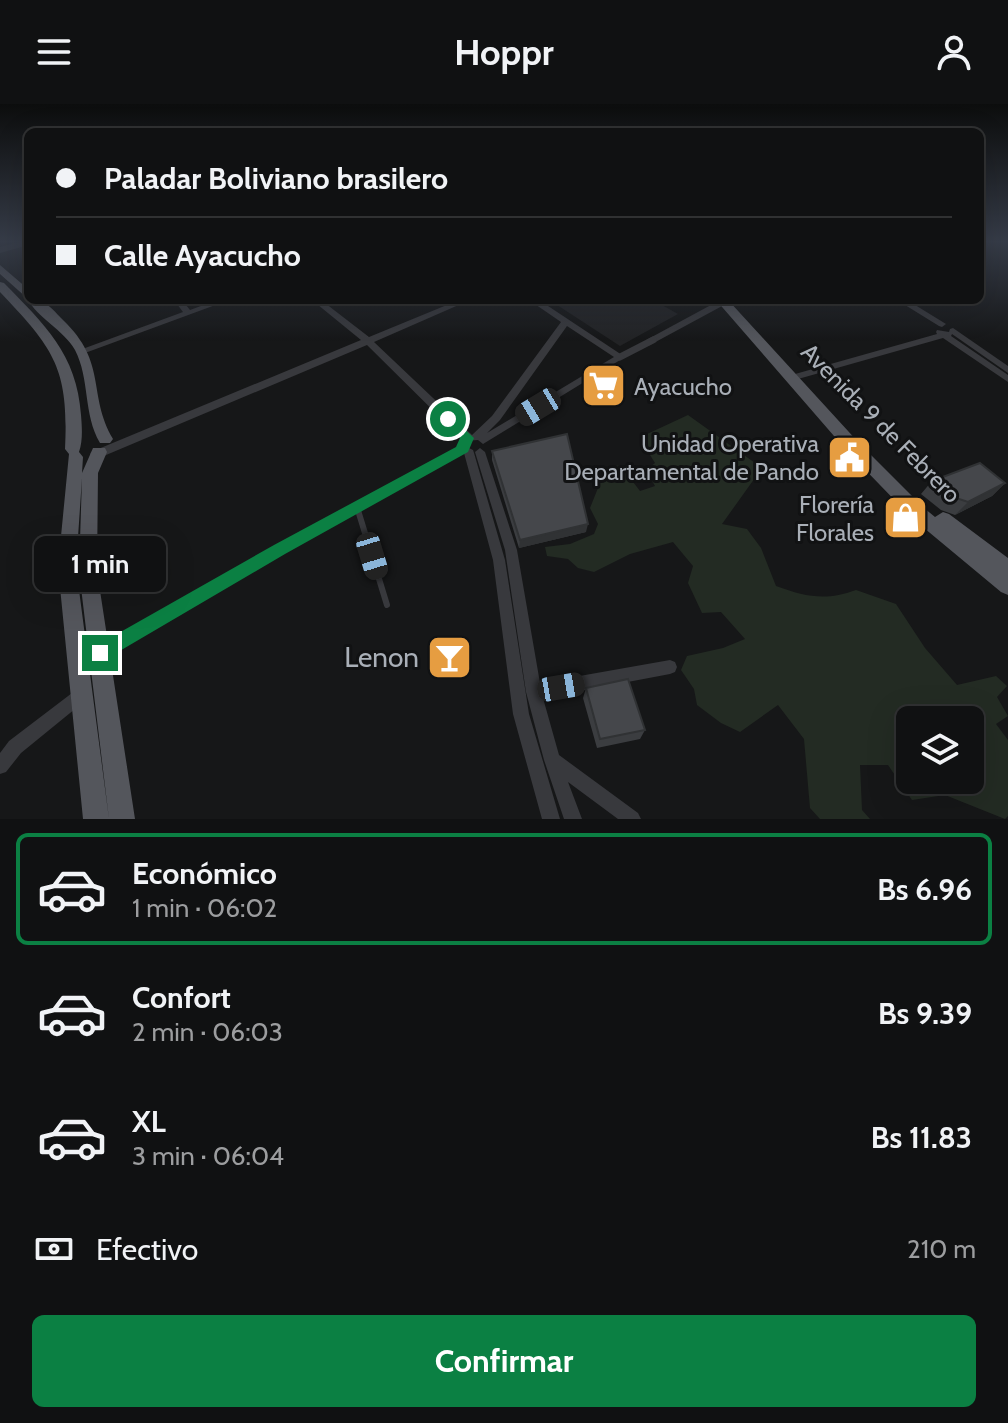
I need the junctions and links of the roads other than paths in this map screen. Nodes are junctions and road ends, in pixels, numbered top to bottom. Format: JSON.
{"nodes":[{"id":1,"x":6,"y":274,"type":"edge"},
{"id":2,"x":0,"y":285,"type":"edge"},
{"id":3,"x":24,"y":294,"type":"edge"},
{"id":4,"x":24,"y":295,"type":"edge"},
{"id":5,"x":31,"y":304,"type":"edge"},
{"id":6,"x":36,"y":304,"type":"edge"},
{"id":7,"x":181,"y":304,"type":"edge"},
{"id":8,"x":214,"y":304,"type":"edge"},
{"id":9,"x":321,"y":304,"type":"edge"},
{"id":10,"x":457,"y":304,"type":"edge"},
{"id":11,"x":539,"y":304,"type":"edge"},
{"id":12,"x":719,"y":304,"type":"edge"},
{"id":13,"x":728,"y":304,"type":"edge"},
{"id":14,"x":907,"y":304,"type":"edge"},
{"id":15,"x":188,"y":313,"type":"junction"},
{"id":16,"x":566,"y":321,"type":"junction"},
{"id":17,"x":943,"y":333,"type":"junction"},
{"id":18,"x":369,"y":342,"type":"junction"},
{"id":19,"x":82,"y":351,"type":"junction"},
{"id":20,"x":620,"y":357,"type":"junction"},
{"id":21,"x":1008,"y":370,"type":"edge"},
{"id":22,"x":794,"y":377,"type":"junction"},
{"id":23,"x":1008,"y":379,"type":"edge"},
{"id":24,"x":149,"y":432,"type":"junction"},
{"id":25,"x":473,"y":445,"type":"junction"},
{"id":26,"x":93,"y":447,"type":"junction"},
{"id":27,"x":357,"y":507,"type":"junction"},
{"id":28,"x":1008,"y":569,"type":"edge"},
{"id":29,"x":1008,"y":586,"type":"edge"},
{"id":30,"x":387,"y":605,"type":"dead end"},
{"id":31,"x":100,"y":653,"type":"junction"},
{"id":32,"x":670,"y":667,"type":"dead end"},
{"id":33,"x":534,"y":692,"type":"junction"},
{"id":34,"x":81,"y":695,"type":"junction"},
{"id":35,"x":532,"y":755,"type":"junction"},
{"id":36,"x":552,"y":760,"type":"junction"},
{"id":37,"x":0,"y":766,"type":"edge"},
{"id":38,"x":96,"y":819,"type":"edge"},
{"id":39,"x":122,"y":819,"type":"edge"},
{"id":40,"x":551,"y":819,"type":"edge"},
{"id":41,"x":573,"y":819,"type":"edge"},
{"id":42,"x":632,"y":819,"type":"edge"}],
"edges":[{"from":1,"to":3,"type":"main road"},
{"from":2,"to":4,"type":"main road"},
{"from":5,"to":26,"type":"main road"},
{"from":6,"to":19,"type":"main road"},
{"from":7,"to":15,"type":"street"},
{"from":8,"to":15,"type":"street"},
{"from":9,"to":18,"type":"street"},
{"from":10,"to":18,"type":"street"},
{"from":11,"to":16,"type":"street"},
{"from":12,"to":20,"type":"street"},
{"from":13,"to":22,"type":"main road","name":"Avenida 9 de Febrero"},
{"from":14,"to":17,"type":"street"},
{"from":15,"to":19,"type":"street"},
{"from":16,"to":20,"type":"street"},
{"from":16,"to":25,"type":"street"},
{"from":17,"to":21,"type":"street"},
{"from":17,"to":22,"type":"street"},
{"from":17,"to":23,"type":"street"},
{"from":18,"to":24,"type":"street"},
{"from":18,"to":25,"type":"street"},
{"from":19,"to":26,"type":"main road"},
{"from":20,"to":25,"type":"street"},
{"from":22,"to":28,"type":"main road","name":"Avenida 9 de Febrero"},
{"from":22,"to":29,"type":"main road","name":"Avenida 9 de Febrero"},
{"from":24,"to":26,"type":"street"},
{"from":24,"to":26,"type":"street"},
{"from":25,"to":27,"type":"street"},
{"from":25,"to":33,"type":"street"},
{"from":25,"to":35,"type":"street"},
{"from":26,"to":31,"type":"main road"},
{"from":26,"to":34,"type":"main road"},
{"from":27,"to":30,"type":"lane"},
{"from":27,"to":31,"type":"street"},
{"from":31,"to":39,"type":"main road"},
{"from":32,"to":33,"type":"street"},
{"from":33,"to":36,"type":"street"},
{"from":34,"to":37,"type":"street"},
{"from":34,"to":38,"type":"main road"},
{"from":35,"to":36,"type":"street"},
{"from":35,"to":40,"type":"street"},
{"from":36,"to":41,"type":"street"},
{"from":36,"to":42,"type":"street"}]}
